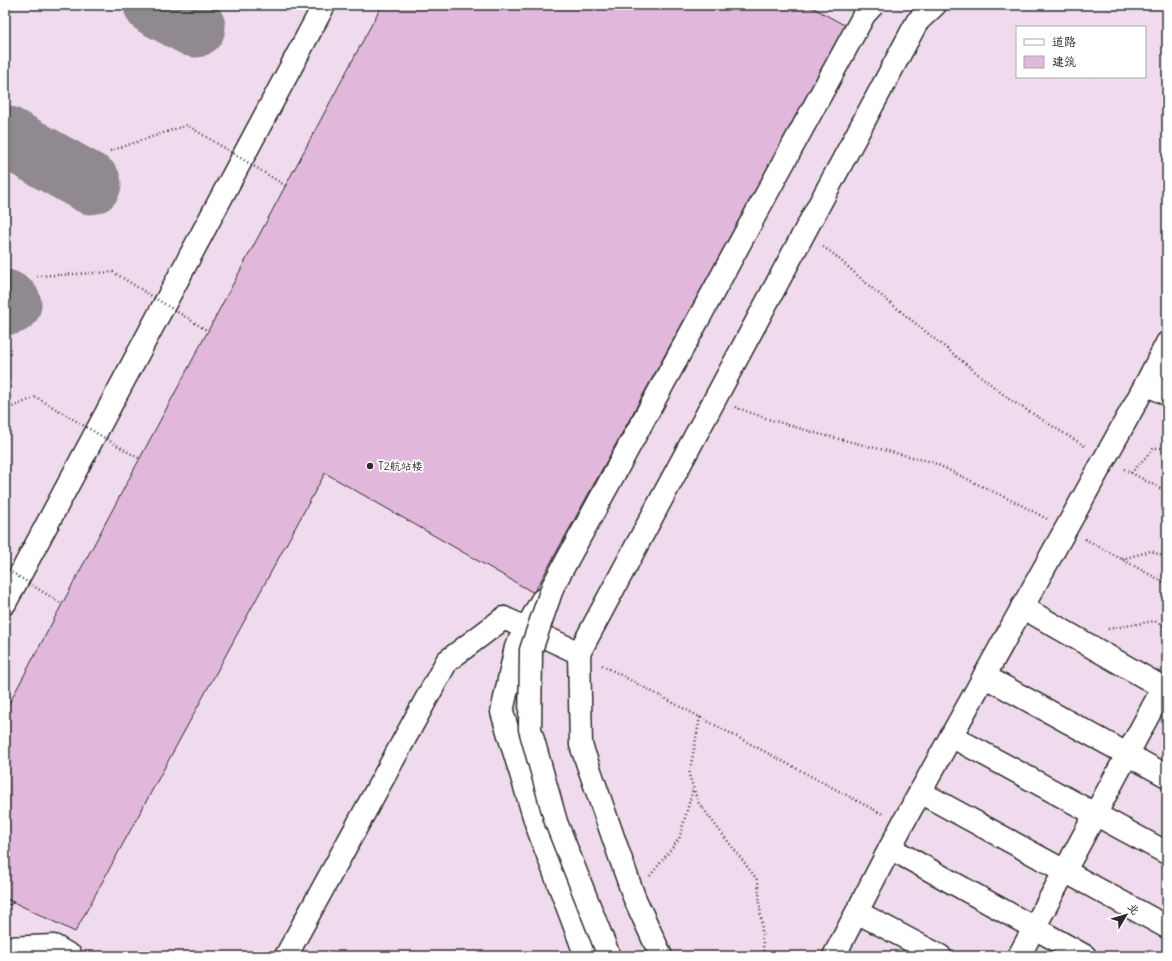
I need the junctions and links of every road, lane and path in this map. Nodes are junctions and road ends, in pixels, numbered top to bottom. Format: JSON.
{"nodes":[{"id":1,"x":324,"y":5,"type":"edge"},
{"id":2,"x":868,"y":5,"type":"edge"},
{"id":3,"x":873,"y":5,"type":"edge"},
{"id":4,"x":935,"y":5,"type":"edge"},
{"id":5,"x":110,"y":151,"type":"dead end"},
{"id":6,"x":286,"y":186,"type":"dead end"},
{"id":7,"x":803,"y":234,"type":"junction"},
{"id":8,"x":37,"y":276,"type":"dead end"},
{"id":9,"x":208,"y":331,"type":"dead end"},
{"id":10,"x":1167,"y":343,"type":"edge"},
{"id":11,"x":1146,"y":384,"type":"junction"},
{"id":12,"x":1167,"y":394,"type":"edge"},
{"id":13,"x":715,"y":399,"type":"junction"},
{"id":14,"x":5,"y":410,"type":"edge"},
{"id":15,"x":1167,"y":448,"type":"edge"},
{"id":16,"x":1105,"y":458,"type":"junction"},
{"id":17,"x":140,"y":459,"type":"dead end"},
{"id":18,"x":1131,"y":473,"type":"junction"},
{"id":19,"x":1167,"y":492,"type":"edge"},
{"id":20,"x":1066,"y":529,"type":"junction"},
{"id":21,"x":1167,"y":558,"type":"edge"},
{"id":22,"x":1121,"y":559,"type":"junction"},
{"id":23,"x":5,"y":568,"type":"edge"},
{"id":24,"x":1167,"y":584,"type":"edge"},
{"id":25,"x":5,"y":603,"type":"edge"},
{"id":26,"x":62,"y":604,"type":"dead end"},
{"id":27,"x":1022,"y":607,"type":"junction"},
{"id":28,"x":1167,"y":627,"type":"edge"},
{"id":29,"x":1072,"y":636,"type":"junction"},
{"id":30,"x":579,"y":653,"type":"junction"},
{"id":31,"x":984,"y":676,"type":"junction"},
{"id":32,"x":1165,"y":689,"type":"edge"},
{"id":33,"x":700,"y":717,"type":"junction"},
{"id":34,"x":951,"y":736,"type":"junction"},
{"id":35,"x":1167,"y":776,"type":"edge"},
{"id":36,"x":694,"y":788,"type":"junction"},
{"id":37,"x":920,"y":792,"type":"junction"},
{"id":38,"x":902,"y":825,"type":"junction"},
{"id":39,"x":890,"y":848,"type":"junction"},
{"id":40,"x":1167,"y":852,"type":"edge"},
{"id":41,"x":634,"y":897,"type":"junction"},
{"id":42,"x":857,"y":912,"type":"junction"},
{"id":43,"x":1167,"y":927,"type":"edge"},
{"id":44,"x":5,"y":948,"type":"edge"},
{"id":45,"x":71,"y":956,"type":"edge"},
{"id":46,"x":286,"y":956,"type":"edge"},
{"id":47,"x":586,"y":956,"type":"edge"},
{"id":48,"x":609,"y":956,"type":"edge"},
{"id":49,"x":661,"y":956,"type":"edge"},
{"id":50,"x":764,"y":956,"type":"edge"},
{"id":51,"x":834,"y":956,"type":"edge"},
{"id":52,"x":940,"y":956,"type":"edge"},
{"id":53,"x":1019,"y":956,"type":"edge"},
{"id":54,"x":1085,"y":956,"type":"edge"}],
"edges":[{"from":1,"to":25,"type":"lane"},
{"from":2,"to":47,"type":"lane"},
{"from":3,"to":48,"type":"lane","bridge":true},
{"from":4,"to":7,"type":"lane"},
{"from":5,"to":6,"type":"path","bridge":true},
{"from":7,"to":13,"type":"lane"},
{"from":7,"to":16,"type":"path"},
{"from":8,"to":9,"type":"path","bridge":true},
{"from":10,"to":11,"type":"lane"},
{"from":11,"to":12,"type":"lane"},
{"from":11,"to":16,"type":"lane"},
{"from":13,"to":20,"type":"path"},
{"from":13,"to":30,"type":"lane"},
{"from":14,"to":17,"type":"path","bridge":true},
{"from":15,"to":18,"type":"path"},
{"from":16,"to":18,"type":"path"},
{"from":16,"to":20,"type":"lane"},
{"from":18,"to":19,"type":"path"},
{"from":20,"to":22,"type":"path"},
{"from":20,"to":27,"type":"lane"},
{"from":21,"to":22,"type":"path"},
{"from":22,"to":24,"type":"path"},
{"from":23,"to":26,"type":"path","bridge":true},
{"from":27,"to":29,"type":"lane"},
{"from":27,"to":31,"type":"lane"},
{"from":28,"to":29,"type":"path"},
{"from":29,"to":32,"type":"lane"},
{"from":30,"to":33,"type":"path"},
{"from":30,"to":41,"type":"lane"},
{"from":30,"to":46,"type":"lane"},
{"from":31,"to":34,"type":"lane"},
{"from":31,"to":35,"type":"lane"},
{"from":32,"to":53,"type":"lane"},
{"from":33,"to":36,"type":"path"},
{"from":33,"to":38,"type":"path"},
{"from":34,"to":37,"type":"lane"},
{"from":34,"to":40,"type":"lane"},
{"from":36,"to":41,"type":"path"},
{"from":36,"to":50,"type":"path"},
{"from":37,"to":38,"type":"lane"},
{"from":37,"to":43,"type":"lane"},
{"from":38,"to":39,"type":"lane"},
{"from":39,"to":42,"type":"lane"},
{"from":39,"to":54,"type":"lane"},
{"from":41,"to":49,"type":"lane"},
{"from":42,"to":51,"type":"lane"},
{"from":42,"to":52,"type":"lane"},
{"from":44,"to":45,"type":"lane"}]}
